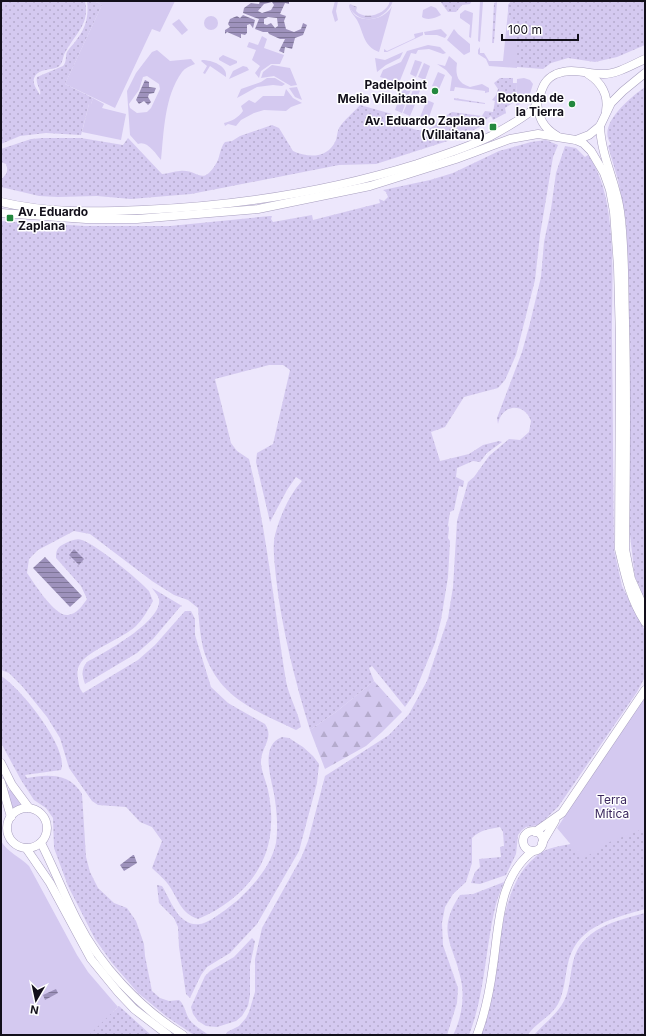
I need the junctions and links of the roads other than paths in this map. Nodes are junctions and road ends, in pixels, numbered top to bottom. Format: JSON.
{"nodes":[{"id":1,"x":645,"y":59,"type":"edge"},
{"id":2,"x":586,"y":73,"type":"junction"},
{"id":3,"x":645,"y":73,"type":"edge"},
{"id":4,"x":537,"y":101,"type":"junction"},
{"id":5,"x":605,"y":117,"type":"junction"},
{"id":6,"x":600,"y":126,"type":"junction"},
{"id":7,"x":560,"y":137,"type":"junction"},
{"id":8,"x":576,"y":140,"type":"junction"},
{"id":9,"x":1,"y":202,"type":"edge"},
{"id":10,"x":1,"y":213,"type":"edge"},
{"id":11,"x":645,"y":610,"type":"edge"},
{"id":12,"x":645,"y":622,"type":"edge"},
{"id":13,"x":645,"y":690,"type":"edge"},
{"id":14,"x":1,"y":763,"type":"edge"},
{"id":15,"x":1,"y":782,"type":"edge"},
{"id":16,"x":29,"y":808,"type":"junction"},
{"id":17,"x":11,"y":817,"type":"junction"},
{"id":18,"x":556,"y":819,"type":"junction"},
{"id":19,"x":535,"y":832,"type":"junction"},
{"id":20,"x":523,"y":842,"type":"junction"},
{"id":21,"x":41,"y":843,"type":"junction"},
{"id":22,"x":542,"y":843,"type":"junction"},
{"id":23,"x":26,"y":848,"type":"junction"},
{"id":24,"x":533,"y":851,"type":"junction"},
{"id":25,"x":519,"y":864,"type":"junction"},
{"id":26,"x":168,"y":1035,"type":"edge"},
{"id":27,"x":183,"y":1035,"type":"edge"},
{"id":28,"x":477,"y":1035,"type":"edge"}],
"edges":[{"from":1,"to":2,"type":"main road"},
{"from":2,"to":4,"type":"main road"},
{"from":2,"to":5,"type":"main road"},
{"from":3,"to":5,"type":"main road"},
{"from":4,"to":7,"type":"main road"},
{"from":4,"to":9,"type":"main road"},
{"from":5,"to":6,"type":"main road"},
{"from":6,"to":8,"type":"main road"},
{"from":6,"to":11,"type":"main road"},
{"from":7,"to":8,"type":"main road"},
{"from":7,"to":10,"type":"main road"},
{"from":8,"to":12,"type":"main road"},
{"from":13,"to":18,"type":"main road"},
{"from":14,"to":16,"type":"main road"},
{"from":15,"to":17,"type":"main road"},
{"from":16,"to":17,"type":"main road"},
{"from":16,"to":21,"type":"main road"},
{"from":17,"to":23,"type":"main road"},
{"from":18,"to":19,"type":"main road"},
{"from":18,"to":22,"type":"main road"},
{"from":19,"to":20,"type":"main road"},
{"from":19,"to":22,"type":"main road"},
{"from":20,"to":24,"type":"main road"},
{"from":20,"to":25,"type":"main road"},
{"from":21,"to":23,"type":"main road"},
{"from":21,"to":27,"type":"main road"},
{"from":22,"to":24,"type":"main road"},
{"from":23,"to":26,"type":"main road"},
{"from":24,"to":25,"type":"main road"},
{"from":25,"to":28,"type":"main road"}]}
